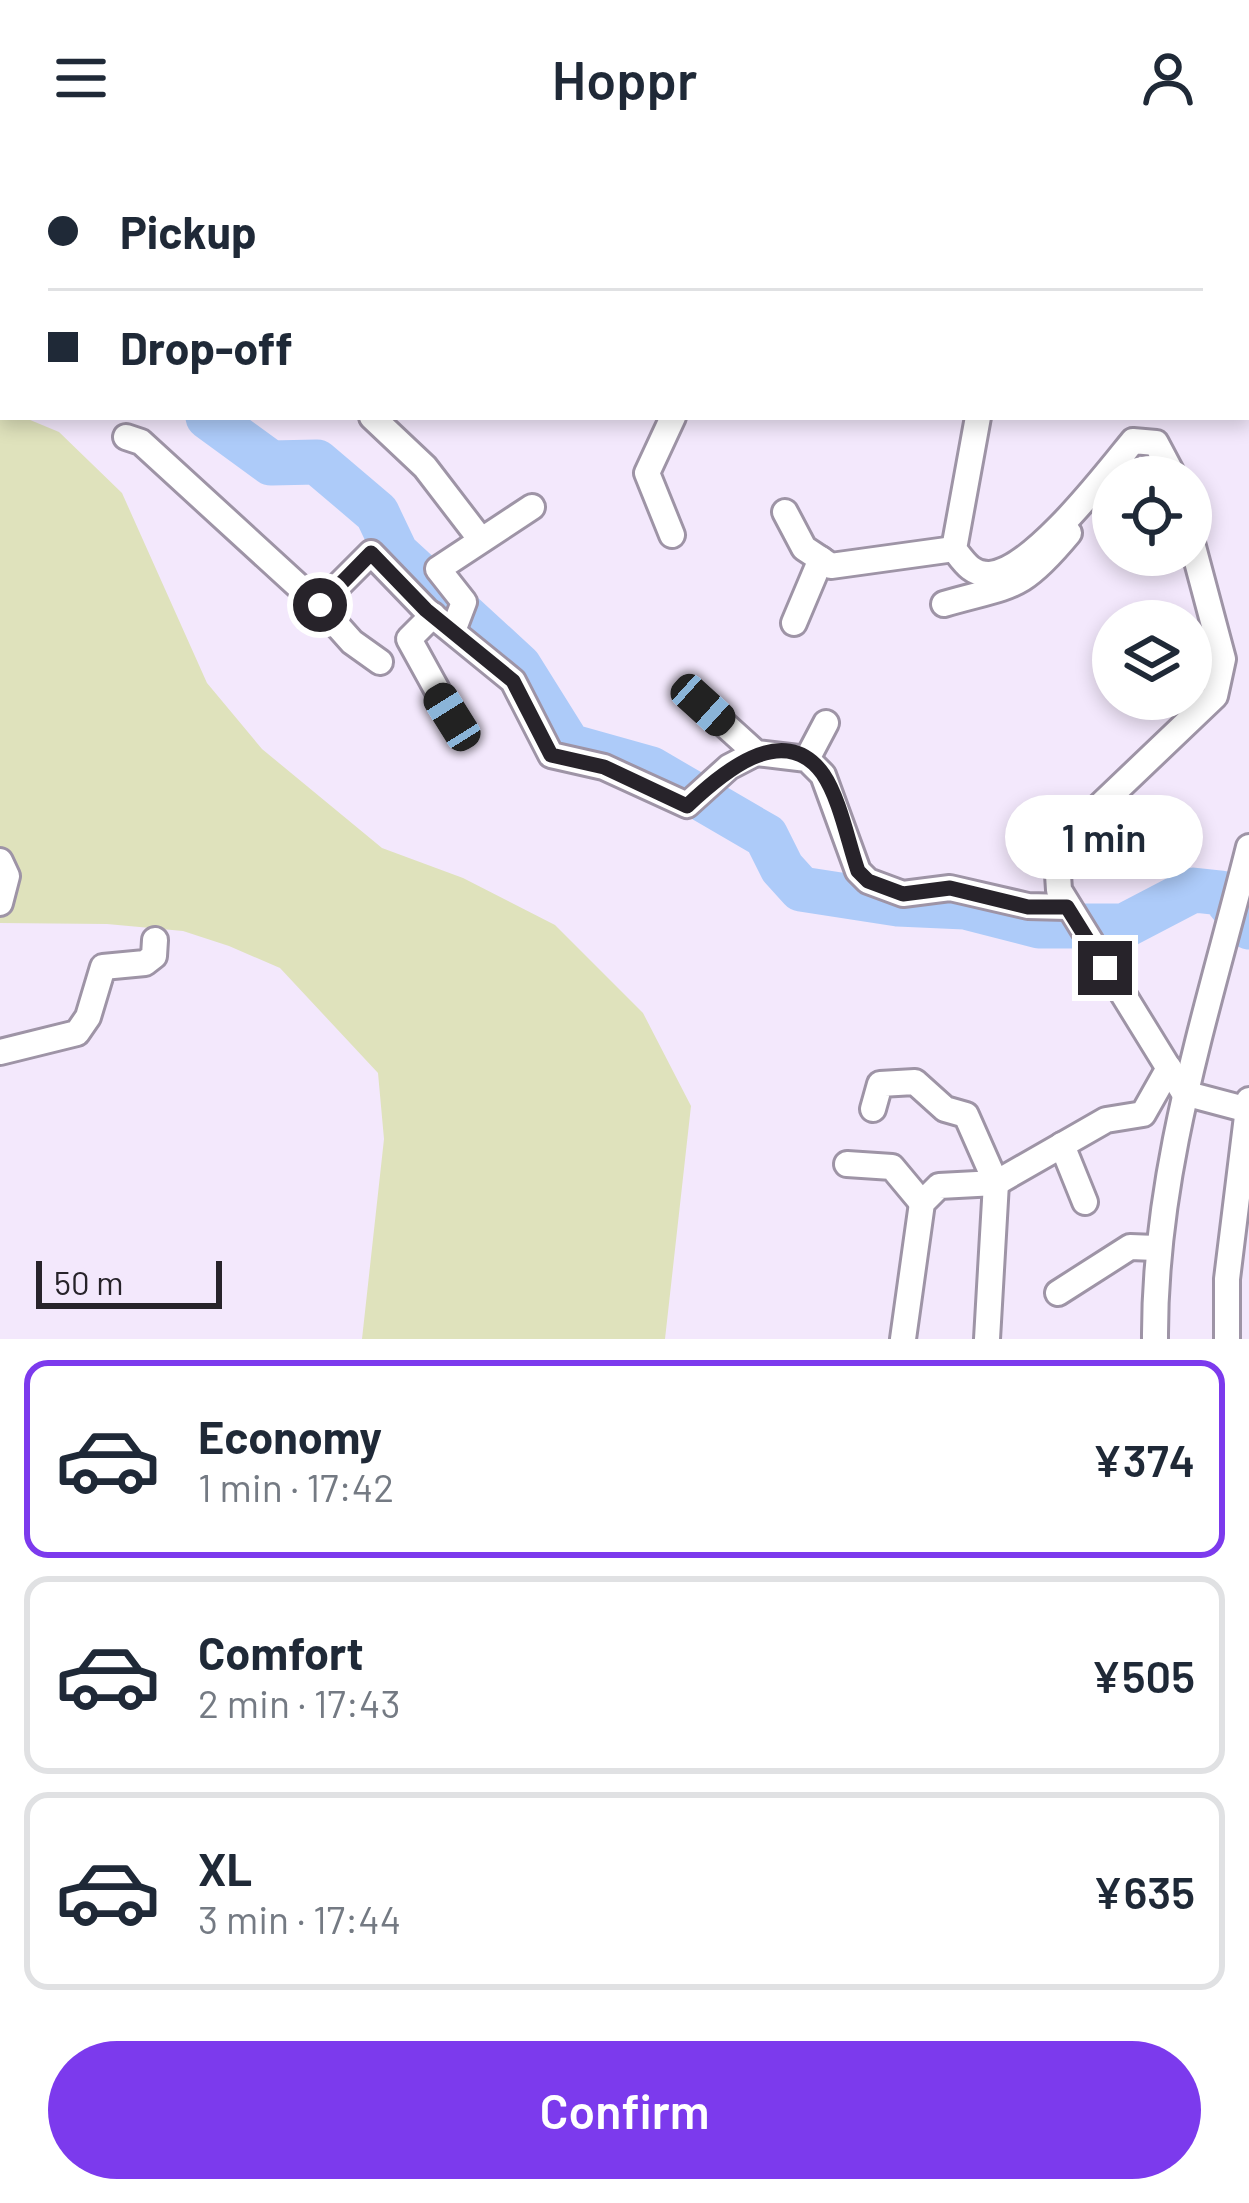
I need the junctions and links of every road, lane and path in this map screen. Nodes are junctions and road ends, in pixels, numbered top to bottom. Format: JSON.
{"nodes":[{"id":1,"x":375,"y":420,"type":"edge"},
{"id":2,"x":673,"y":420,"type":"edge"},
{"id":3,"x":977,"y":420,"type":"edge"},
{"id":4,"x":126,"y":437,"type":"dead end"},
{"id":5,"x":1120,"y":456,"type":"edge"},
{"id":6,"x":1163,"y":456,"type":"edge"},
{"id":7,"x":1092,"y":487,"type":"edge"},
{"id":8,"x":532,"y":507,"type":"dead end"},
{"id":9,"x":784,"y":512,"type":"dead end"},
{"id":10,"x":1060,"y":523,"type":"junction"},
{"id":11,"x":672,"y":536,"type":"dead end"},
{"id":12,"x":481,"y":540,"type":"junction"},
{"id":13,"x":954,"y":549,"type":"junction"},
{"id":14,"x":821,"y":559,"type":"junction"},
{"id":15,"x":1201,"y":576,"type":"edge"},
{"id":16,"x":944,"y":604,"type":"dead end"},
{"id":17,"x":320,"y":605,"type":"junction"},
{"id":18,"x":443,"y":623,"type":"junction"},
{"id":19,"x":794,"y":623,"type":"dead end"},
{"id":20,"x":380,"y":662,"type":"dead end"},
{"id":21,"x":703,"y":705,"type":"dead end"},
{"id":22,"x":452,"y":717,"type":"dead end"},
{"id":23,"x":826,"y":723,"type":"dead end"},
{"id":24,"x":756,"y":753,"type":"junction"},
{"id":25,"x":807,"y":759,"type":"junction"},
{"id":26,"x":1249,"y":847,"type":"edge"},
{"id":27,"x":0,"y":861,"type":"edge"},
{"id":28,"x":0,"y":903,"type":"edge"},
{"id":29,"x":1074,"y":920,"type":"junction"},
{"id":30,"x":155,"y":940,"type":"dead end"},
{"id":31,"x":0,"y":1052,"type":"edge"},
{"id":32,"x":1168,"y":1068,"type":"junction"},
{"id":33,"x":1184,"y":1093,"type":"junction"},
{"id":34,"x":1249,"y":1100,"type":"edge"},
{"id":35,"x":873,"y":1109,"type":"dead end"},
{"id":36,"x":1248,"y":1110,"type":"edge"},
{"id":37,"x":1062,"y":1145,"type":"junction"},
{"id":38,"x":848,"y":1164,"type":"dead end"},
{"id":39,"x":996,"y":1183,"type":"junction"},
{"id":40,"x":1085,"y":1202,"type":"dead end"},
{"id":41,"x":922,"y":1203,"type":"junction"},
{"id":42,"x":1156,"y":1248,"type":"junction"},
{"id":43,"x":1058,"y":1293,"type":"dead end"},
{"id":44,"x":903,"y":1339,"type":"edge"},
{"id":45,"x":986,"y":1339,"type":"edge"},
{"id":46,"x":1155,"y":1339,"type":"edge"},
{"id":47,"x":1226,"y":1339,"type":"edge"}],
"edges":[{"from":1,"to":12,"type":"street"},
{"from":2,"to":11,"type":"street"},
{"from":3,"to":13,"type":"street"},
{"from":4,"to":17,"type":"street"},
{"from":5,"to":6,"type":"street"},
{"from":7,"to":10,"type":"street"},
{"from":8,"to":12,"type":"street"},
{"from":9,"to":14,"type":"street"},
{"from":10,"to":13,"type":"street"},
{"from":10,"to":16,"type":"street"},
{"from":12,"to":18,"type":"street"},
{"from":13,"to":14,"type":"street"},
{"from":14,"to":19,"type":"street"},
{"from":15,"to":29,"type":"street"},
{"from":17,"to":18,"type":"street"},
{"from":17,"to":20,"type":"street"},
{"from":18,"to":22,"type":"street"},
{"from":18,"to":24,"type":"street"},
{"from":21,"to":24,"type":"street"},
{"from":23,"to":25,"type":"street"},
{"from":24,"to":25,"type":"street"},
{"from":25,"to":29,"type":"street"},
{"from":26,"to":33,"type":"street"},
{"from":27,"to":28,"type":"street"},
{"from":29,"to":32,"type":"street"},
{"from":30,"to":31,"type":"street"},
{"from":32,"to":33,"type":"street"},
{"from":32,"to":37,"type":"street"},
{"from":33,"to":36,"type":"street"},
{"from":33,"to":42,"type":"street"},
{"from":34,"to":36,"type":"street"},
{"from":35,"to":39,"type":"street"},
{"from":36,"to":47,"type":"street"},
{"from":37,"to":39,"type":"street"},
{"from":37,"to":40,"type":"street"},
{"from":38,"to":41,"type":"street"},
{"from":39,"to":41,"type":"street"},
{"from":39,"to":45,"type":"street"},
{"from":41,"to":44,"type":"street"},
{"from":42,"to":43,"type":"street"},
{"from":42,"to":46,"type":"street"}]}
